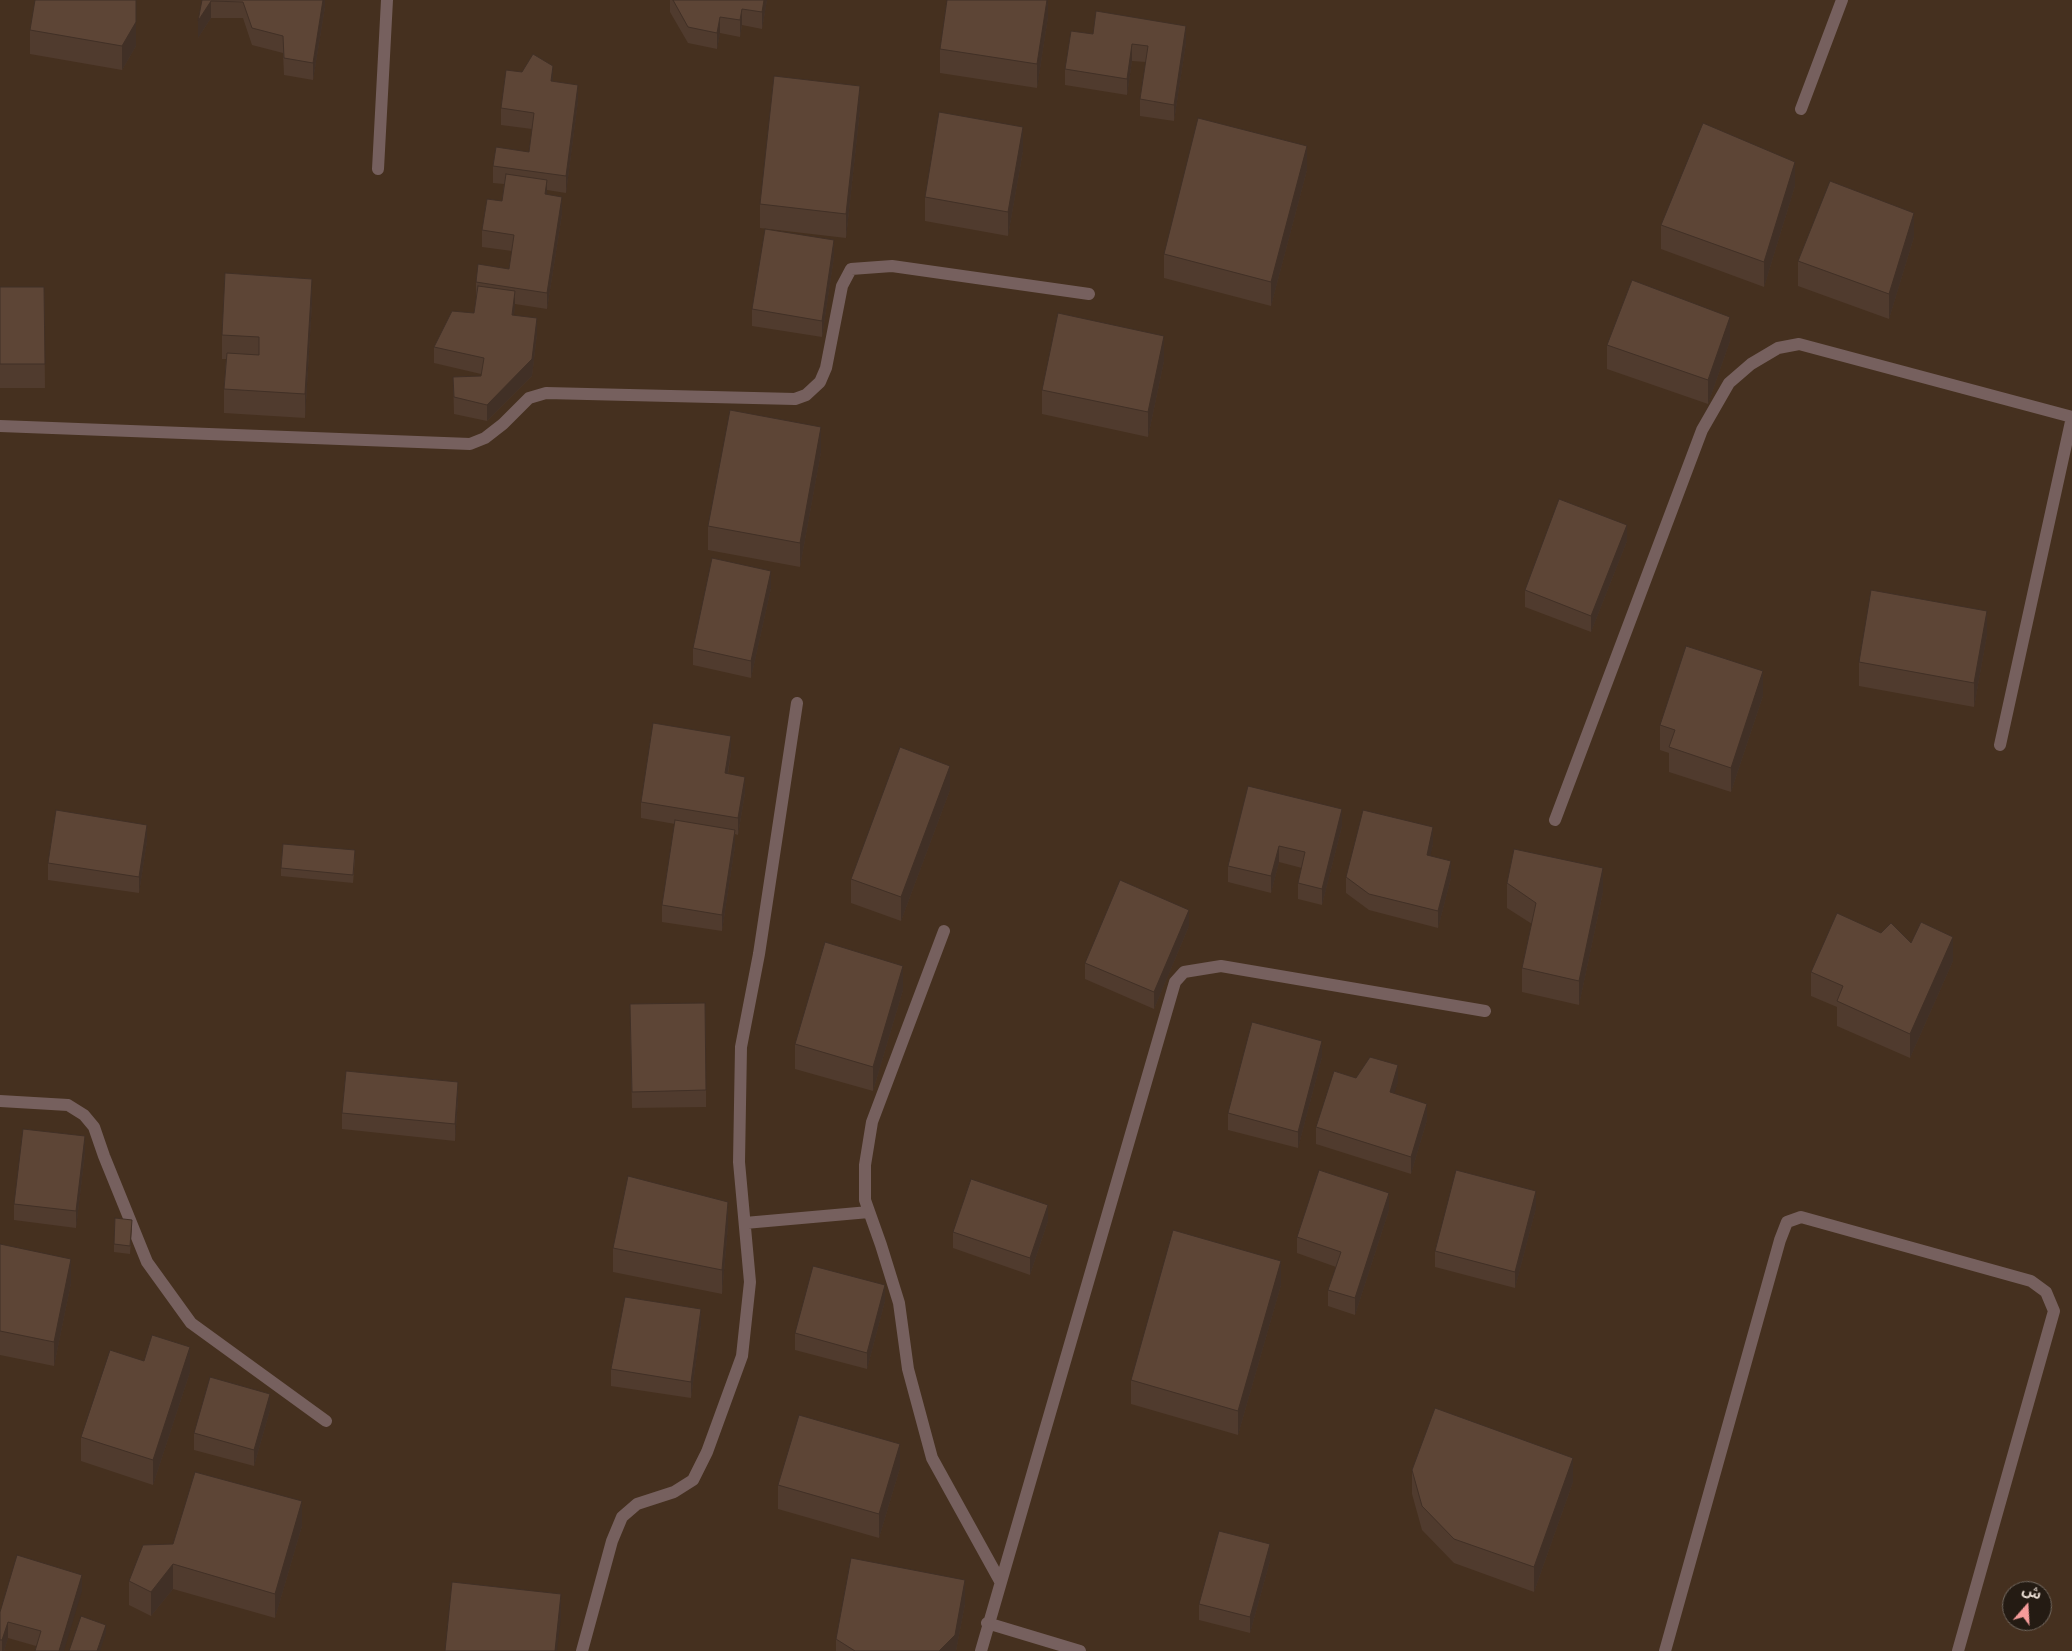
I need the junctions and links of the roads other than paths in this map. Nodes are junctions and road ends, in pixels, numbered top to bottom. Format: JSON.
{"nodes":[{"id":1,"x":387,"y":0,"type":"edge"},
{"id":2,"x":1842,"y":0,"type":"edge"},
{"id":3,"x":1801,"y":109,"type":"dead end"},
{"id":4,"x":378,"y":169,"type":"dead end"},
{"id":5,"x":1088,"y":294,"type":"dead end"},
{"id":6,"x":2072,"y":417,"type":"edge"},
{"id":7,"x":0,"y":426,"type":"edge"},
{"id":8,"x":797,"y":703,"type":"dead end"},
{"id":9,"x":2000,"y":745,"type":"dead end"},
{"id":10,"x":1554,"y":820,"type":"dead end"},
{"id":11,"x":944,"y":931,"type":"dead end"},
{"id":12,"x":1485,"y":1011,"type":"dead end"},
{"id":13,"x":0,"y":1101,"type":"edge"},
{"id":14,"x":869,"y":1212,"type":"junction"},
{"id":15,"x":745,"y":1223,"type":"junction"},
{"id":16,"x":326,"y":1421,"type":"dead end"},
{"id":17,"x":1000,"y":1581,"type":"junction"},
{"id":18,"x":988,"y":1623,"type":"junction"},
{"id":19,"x":582,"y":1651,"type":"edge"},
{"id":20,"x":981,"y":1651,"type":"edge"},
{"id":21,"x":1080,"y":1651,"type":"edge"},
{"id":22,"x":1665,"y":1651,"type":"edge"},
{"id":23,"x":1958,"y":1651,"type":"edge"}],
"edges":[{"from":1,"to":4,"type":"street"},
{"from":2,"to":3,"type":"street"},
{"from":5,"to":7,"type":"street"},
{"from":6,"to":9,"type":"street"},
{"from":6,"to":10,"type":"street"},
{"from":8,"to":15,"type":"street"},
{"from":11,"to":14,"type":"street"},
{"from":12,"to":17,"type":"street"},
{"from":13,"to":16,"type":"street"},
{"from":14,"to":15,"type":"street"},
{"from":14,"to":17,"type":"street"},
{"from":15,"to":19,"type":"street"},
{"from":17,"to":18,"type":"street"},
{"from":18,"to":20,"type":"street"},
{"from":18,"to":21,"type":"street"},
{"from":22,"to":23,"type":"street"}]}
